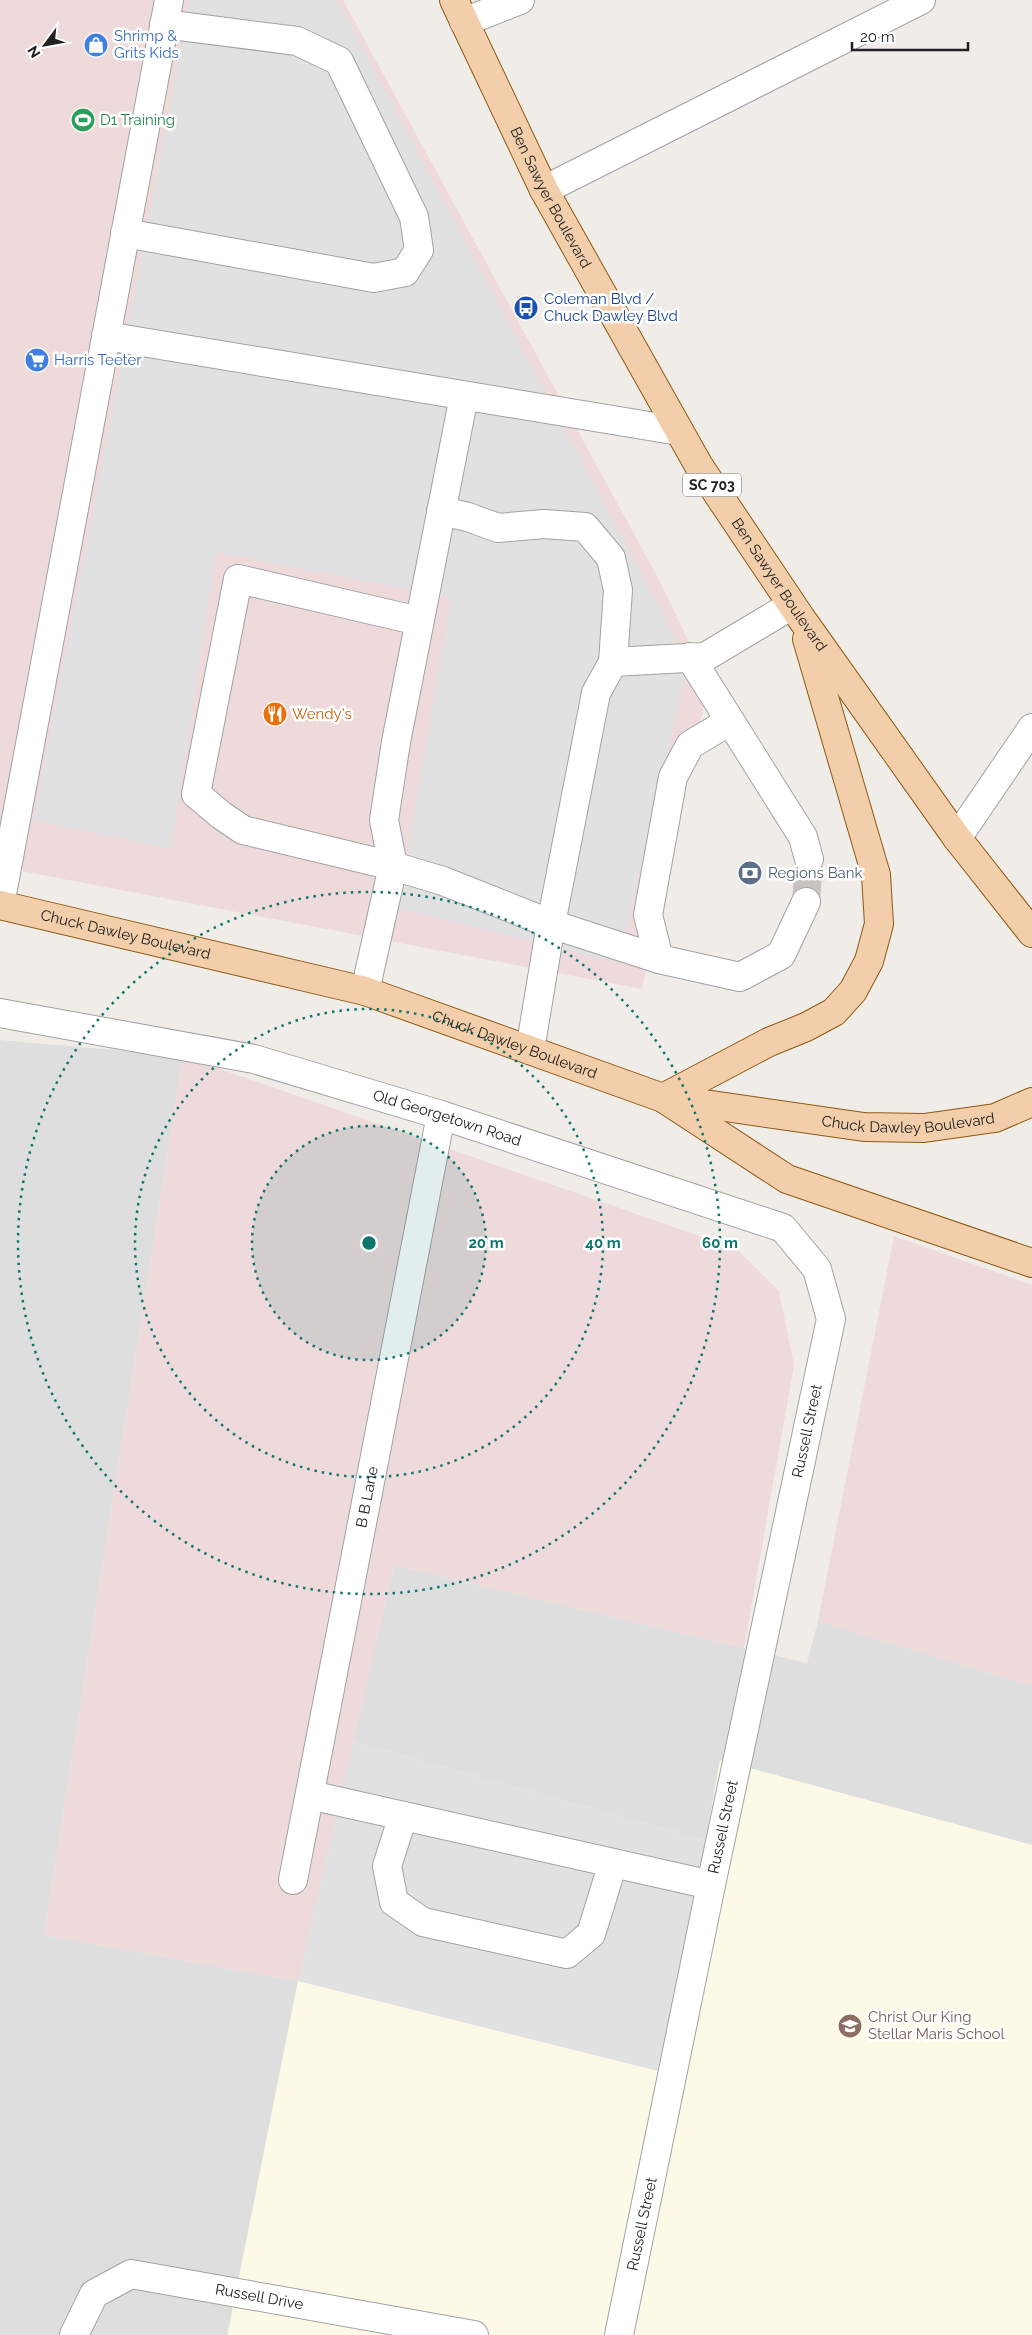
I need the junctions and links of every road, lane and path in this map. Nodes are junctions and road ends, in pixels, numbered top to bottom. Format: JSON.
{"nodes":[{"id":1,"x":520,"y":0,"type":"edge"},
{"id":2,"x":921,"y":0,"type":"edge"},
{"id":3,"x":459,"y":11,"type":"edge"},
{"id":4,"x":166,"y":12,"type":"edge"},
{"id":5,"x":544,"y":190,"type":"junction"},
{"id":6,"x":125,"y":233,"type":"junction"},
{"id":7,"x":106,"y":336,"type":"junction"},
{"id":8,"x":464,"y":396,"type":"junction"},
{"id":9,"x":679,"y":431,"type":"junction"},
{"id":10,"x":442,"y":512,"type":"junction"},
{"id":11,"x":796,"y":612,"type":"junction"},
{"id":12,"x":419,"y":621,"type":"junction"},
{"id":13,"x":690,"y":658,"type":"junction"},
{"id":14,"x":613,"y":662,"type":"junction"},
{"id":15,"x":730,"y":721,"type":"junction"},
{"id":16,"x":1032,"y":728,"type":"edge"},
{"id":17,"x":8,"y":817,"type":"edge"},
{"id":18,"x":958,"y":838,"type":"junction"},
{"id":19,"x":809,"y":859,"type":"tunnel mouth"},
{"id":20,"x":392,"y":866,"type":"junction"},
{"id":21,"x":806,"y":902,"type":"tunnel mouth"},
{"id":22,"x":0,"y":905,"type":"edge"},
{"id":23,"x":551,"y":924,"type":"junction"},
{"id":24,"x":1032,"y":933,"type":"edge"},
{"id":25,"x":659,"y":959,"type":"junction"},
{"id":26,"x":364,"y":991,"type":"junction"},
{"id":27,"x":0,"y":1013,"type":"edge"},
{"id":28,"x":530,"y":1050,"type":"junction"},
{"id":29,"x":663,"y":1098,"type":"junction"},
{"id":30,"x":1032,"y":1102,"type":"edge"},
{"id":31,"x":441,"y":1115,"type":"junction"},
{"id":32,"x":1032,"y":1263,"type":"edge"},
{"id":33,"x":831,"y":1320,"type":"joint"},
{"id":34,"x":310,"y":1795,"type":"junction"},
{"id":35,"x":403,"y":1816,"type":"junction"},
{"id":36,"x":613,"y":1863,"type":"junction"},
{"id":37,"x":293,"y":1880,"type":"dead end"},
{"id":38,"x":711,"y":1885,"type":"junction"},
{"id":39,"x":74,"y":2335,"type":"edge"},
{"id":40,"x":474,"y":2335,"type":"edge"},
{"id":41,"x":619,"y":2335,"type":"edge"}],
"edges":[{"from":1,"to":3,"type":"street"},
{"from":2,"to":5,"type":"street"},
{"from":3,"to":5,"type":"main road","name":"Ben Sawyer Boulevard","number":"SC 703"},
{"from":4,"to":6,"type":"street"},
{"from":4,"to":6,"type":"street"},
{"from":5,"to":9,"type":"main road","name":"Ben Sawyer Boulevard","number":"SC 703"},
{"from":6,"to":7,"type":"street"},
{"from":7,"to":8,"type":"street"},
{"from":7,"to":17,"type":"street"},
{"from":8,"to":9,"type":"street"},
{"from":8,"to":10,"type":"street"},
{"from":9,"to":11,"type":"main road","name":"Ben Sawyer Boulevard","number":"SC 703"},
{"from":10,"to":12,"type":"street"},
{"from":10,"to":14,"type":"street"},
{"from":11,"to":13,"type":"street"},
{"from":11,"to":18,"type":"main road","name":"Ben Sawyer Boulevard","number":"SC 703"},
{"from":11,"to":29,"type":"main road"},
{"from":12,"to":20,"type":"street"},
{"from":12,"to":20,"type":"street"},
{"from":13,"to":14,"type":"street"},
{"from":13,"to":15,"type":"street"},
{"from":14,"to":23,"type":"street"},
{"from":15,"to":19,"type":"street"},
{"from":15,"to":25,"type":"street"},
{"from":16,"to":18,"type":"street"},
{"from":17,"to":22,"type":"street"},
{"from":18,"to":24,"type":"main road","name":"Ben Sawyer Boulevard","number":"SC 703"},
{"from":20,"to":23,"type":"street"},
{"from":20,"to":26,"type":"street"},
{"from":21,"to":25,"type":"street"},
{"from":22,"to":26,"type":"main road","name":"Chuck Dawley Boulevard"},
{"from":23,"to":25,"type":"street"},
{"from":23,"to":28,"type":"street"},
{"from":26,"to":28,"type":"main road","name":"Chuck Dawley Boulevard"},
{"from":27,"to":31,"type":"street","name":"Old Georgetown Road"},
{"from":28,"to":29,"type":"main road","name":"Chuck Dawley Boulevard"},
{"from":29,"to":30,"type":"main road","name":"Chuck Dawley Boulevard"},
{"from":29,"to":32,"type":"main road"},
{"from":31,"to":33,"type":"street","name":"Old Georgetown Road"},
{"from":31,"to":34,"type":"street","name":"B B Lane"},
{"from":33,"to":38,"type":"street","name":"Russell Street"},
{"from":34,"to":35,"type":"street"},
{"from":34,"to":37,"type":"street","name":"B B Lane"},
{"from":35,"to":36,"type":"street"},
{"from":35,"to":36,"type":"street"},
{"from":36,"to":38,"type":"street"},
{"from":38,"to":41,"type":"street","name":"Russell Street"},
{"from":39,"to":40,"type":"street","name":"Russell Drive"}]}
